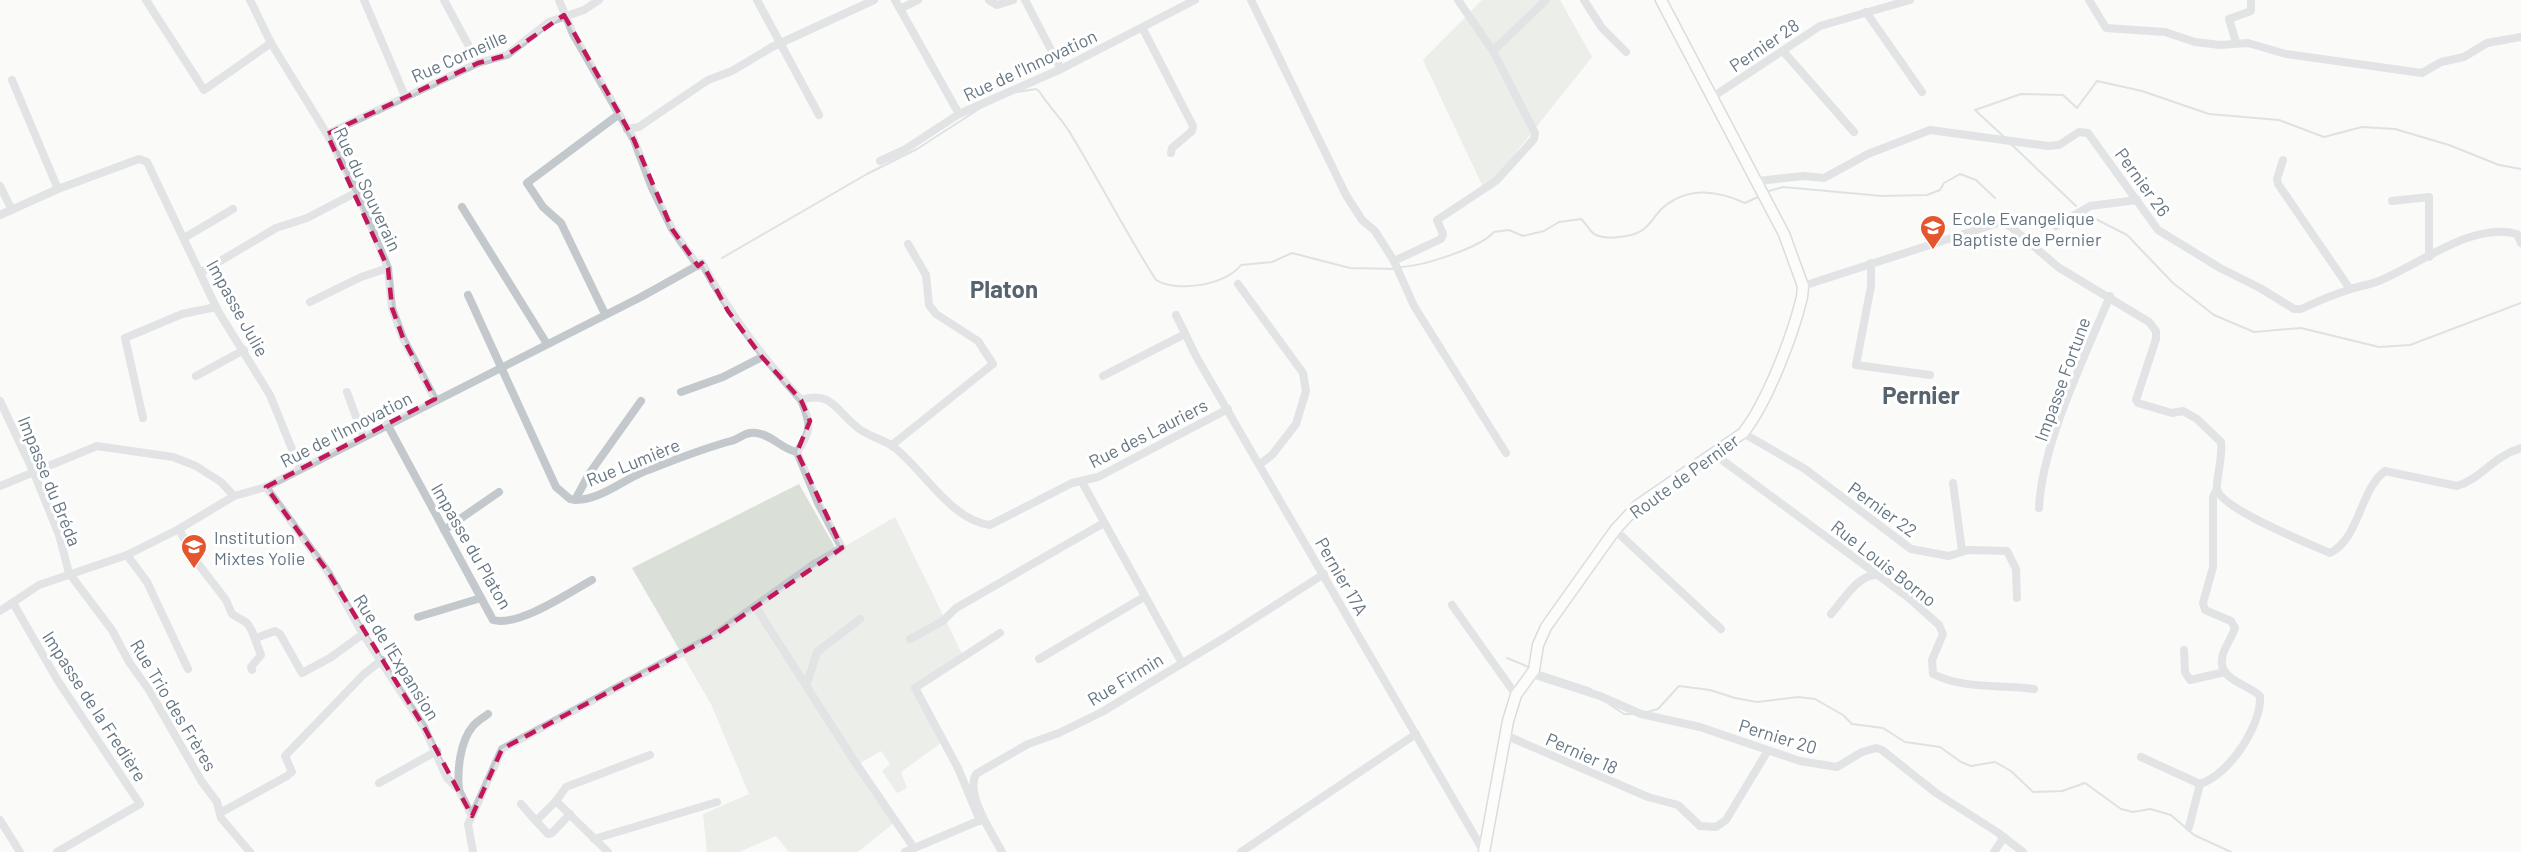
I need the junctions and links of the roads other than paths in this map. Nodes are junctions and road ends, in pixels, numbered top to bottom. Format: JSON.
{"nodes":[{"id":1,"x":146,"y":0,"type":"edge"},
{"id":2,"x":250,"y":0,"type":"edge"},
{"id":3,"x":364,"y":0,"type":"edge"},
{"id":4,"x":444,"y":0,"type":"edge"},
{"id":5,"x":559,"y":0,"type":"edge"},
{"id":6,"x":599,"y":0,"type":"edge"},
{"id":7,"x":757,"y":0,"type":"edge"},
{"id":8,"x":874,"y":0,"type":"edge"},
{"id":9,"x":895,"y":0,"type":"edge"},
{"id":10,"x":918,"y":0,"type":"edge"},
{"id":11,"x":989,"y":0,"type":"edge"},
{"id":12,"x":1013,"y":0,"type":"edge"},
{"id":13,"x":1025,"y":0,"type":"edge"},
{"id":14,"x":1195,"y":0,"type":"edge"},
{"id":15,"x":1251,"y":0,"type":"edge"},
{"id":16,"x":1458,"y":0,"type":"edge"},
{"id":17,"x":1546,"y":0,"type":"edge"},
{"id":18,"x":1584,"y":0,"type":"edge"},
{"id":19,"x":1661,"y":0,"type":"edge"},
{"id":20,"x":2089,"y":0,"type":"edge"},
{"id":21,"x":2251,"y":0,"type":"edge"},
{"id":22,"x":1907,"y":1,"type":"edge"},
{"id":23,"x":900,"y":9,"type":"junction"},
{"id":24,"x":1866,"y":12,"type":"junction"},
{"id":25,"x":564,"y":15,"type":"junction"},
{"id":26,"x":1143,"y":29,"type":"junction"},
{"id":27,"x":2521,"y":37,"type":"edge"},
{"id":28,"x":2236,"y":42,"type":"junction"},
{"id":29,"x":271,"y":43,"type":"junction"},
{"id":30,"x":781,"y":43,"type":"junction"},
{"id":31,"x":1493,"y":51,"type":"junction"},
{"id":32,"x":1784,"y":51,"type":"junction"},
{"id":33,"x":1626,"y":52,"type":"dead end"},
{"id":34,"x":478,"y":63,"type":"junction"},
{"id":35,"x":1061,"y":69,"type":"junction"},
{"id":36,"x":12,"y":80,"type":"dead end"},
{"id":37,"x":1922,"y":92,"type":"dead end"},
{"id":38,"x":405,"y":96,"type":"junction"},
{"id":39,"x":1711,"y":98,"type":"junction"},
{"id":40,"x":959,"y":114,"type":"junction"},
{"id":41,"x":618,"y":115,"type":"junction"},
{"id":42,"x":819,"y":115,"type":"dead end"},
{"id":43,"x":627,"y":129,"type":"junction"},
{"id":44,"x":1854,"y":132,"type":"dead end"},
{"id":45,"x":327,"y":134,"type":"junction"},
{"id":46,"x":1171,"y":153,"type":"dead end"},
{"id":47,"x":2283,"y":160,"type":"dead end"},
{"id":48,"x":880,"y":161,"type":"dead end"},
{"id":49,"x":1758,"y":181,"type":"junction"},
{"id":50,"x":0,"y":186,"type":"edge"},
{"id":51,"x":58,"y":189,"type":"junction"},
{"id":52,"x":357,"y":192,"type":"junction"},
{"id":53,"x":2137,"y":200,"type":"junction"},
{"id":54,"x":2392,"y":201,"type":"dead end"},
{"id":55,"x":462,"y":207,"type":"dead end"},
{"id":56,"x":233,"y":209,"type":"dead end"},
{"id":57,"x":12,"y":210,"type":"junction"},
{"id":58,"x":0,"y":215,"type":"edge"},
{"id":59,"x":2056,"y":226,"type":"dead end"},
{"id":60,"x":184,"y":238,"type":"junction"},
{"id":61,"x":2521,"y":243,"type":"edge"},
{"id":62,"x":908,"y":244,"type":"dead end"},
{"id":63,"x":2429,"y":257,"type":"junction"},
{"id":64,"x":1394,"y":261,"type":"junction"},
{"id":65,"x":1871,"y":263,"type":"junction"},
{"id":66,"x":700,"y":264,"type":"junction"},
{"id":67,"x":388,"y":268,"type":"junction"},
{"id":68,"x":200,"y":273,"type":"junction"},
{"id":69,"x":1238,"y":284,"type":"dead end"},
{"id":70,"x":1803,"y":286,"type":"junction"},
{"id":71,"x":2349,"y":289,"type":"junction"},
{"id":72,"x":468,"y":295,"type":"dead end"},
{"id":73,"x":2110,"y":296,"type":"junction"},
{"id":74,"x":310,"y":302,"type":"dead end"},
{"id":75,"x":216,"y":307,"type":"junction"},
{"id":76,"x":605,"y":315,"type":"junction"},
{"id":77,"x":1176,"y":315,"type":"dead end"},
{"id":78,"x":1185,"y":334,"type":"junction"},
{"id":79,"x":547,"y":344,"type":"junction"},
{"id":80,"x":244,"y":350,"type":"junction"},
{"id":81,"x":762,"y":357,"type":"junction"},
{"id":82,"x":501,"y":367,"type":"junction"},
{"id":83,"x":1930,"y":375,"type":"dead end"},
{"id":84,"x":196,"y":376,"type":"dead end"},
{"id":85,"x":1103,"y":376,"type":"dead end"},
{"id":86,"x":347,"y":392,"type":"dead end"},
{"id":87,"x":681,"y":392,"type":"dead end"},
{"id":88,"x":435,"y":399,"type":"junction"},
{"id":89,"x":801,"y":400,"type":"junction"},
{"id":90,"x":0,"y":401,"type":"edge"},
{"id":91,"x":641,"y":401,"type":"dead end"},
{"id":92,"x":1228,"y":409,"type":"junction"},
{"id":93,"x":144,"y":418,"type":"dead end"},
{"id":94,"x":387,"y":424,"type":"junction"},
{"id":95,"x":1743,"y":433,"type":"junction"},
{"id":96,"x":363,"y":436,"type":"junction"},
{"id":97,"x":892,"y":445,"type":"junction"},
{"id":98,"x":2521,"y":448,"type":"edge"},
{"id":99,"x":797,"y":453,"type":"junction"},
{"id":100,"x":1506,"y":453,"type":"dead end"},
{"id":101,"x":1714,"y":454,"type":"junction"},
{"id":102,"x":1260,"y":464,"type":"junction"},
{"id":103,"x":300,"y":469,"type":"junction"},
{"id":104,"x":34,"y":474,"type":"junction"},
{"id":105,"x":1082,"y":482,"type":"junction"},
{"id":106,"x":1953,"y":483,"type":"dead end"},
{"id":107,"x":0,"y":486,"type":"edge"},
{"id":108,"x":266,"y":487,"type":"junction"},
{"id":109,"x":2217,"y":489,"type":"junction"},
{"id":110,"x":499,"y":492,"type":"dead end"},
{"id":111,"x":234,"y":496,"type":"junction"},
{"id":112,"x":576,"y":500,"type":"junction"},
{"id":113,"x":2039,"y":508,"type":"dead end"},
{"id":114,"x":1102,"y":524,"type":"junction"},
{"id":115,"x":179,"y":529,"type":"junction"},
{"id":116,"x":444,"y":530,"type":"junction"},
{"id":117,"x":1615,"y":530,"type":"junction"},
{"id":118,"x":1962,"y":551,"type":"junction"},
{"id":119,"x":127,"y":555,"type":"junction"},
{"id":120,"x":69,"y":573,"type":"junction"},
{"id":121,"x":1324,"y":574,"type":"junction"},
{"id":122,"x":1878,"y":575,"type":"junction"},
{"id":123,"x":592,"y":580,"type":"dead end"},
{"id":124,"x":1144,"y":597,"type":"junction"},
{"id":125,"x":481,"y":598,"type":"junction"},
{"id":126,"x":2017,"y":598,"type":"dead end"},
{"id":127,"x":13,"y":603,"type":"junction"},
{"id":128,"x":1452,"y":605,"type":"dead end"},
{"id":129,"x":755,"y":606,"type":"junction"},
{"id":130,"x":0,"y":611,"type":"edge"},
{"id":131,"x":1831,"y":614,"type":"dead end"},
{"id":132,"x":418,"y":616,"type":"dead end"},
{"id":133,"x":860,"y":619,"type":"dead end"},
{"id":134,"x":1721,"y":629,"type":"dead end"},
{"id":135,"x":999,"y":633,"type":"dead end"},
{"id":136,"x":363,"y":634,"type":"junction"},
{"id":137,"x":256,"y":638,"type":"junction"},
{"id":138,"x":910,"y":639,"type":"dead end"},
{"id":139,"x":2184,"y":650,"type":"dead end"},
{"id":140,"x":1039,"y":659,"type":"dead end"},
{"id":141,"x":382,"y":660,"type":"junction"},
{"id":142,"x":1182,"y":663,"type":"junction"},
{"id":143,"x":188,"y":669,"type":"dead end"},
{"id":144,"x":252,"y":670,"type":"dead end"},
{"id":145,"x":2225,"y":672,"type":"junction"},
{"id":146,"x":1532,"y":674,"type":"junction"},
{"id":147,"x":807,"y":683,"type":"junction"},
{"id":148,"x":2034,"y":689,"type":"dead end"},
{"id":149,"x":1516,"y":695,"type":"junction"},
{"id":150,"x":488,"y":714,"type":"dead end"},
{"id":151,"x":1416,"y":734,"type":"junction"},
{"id":152,"x":1505,"y":735,"type":"junction"},
{"id":153,"x":437,"y":751,"type":"junction"},
{"id":154,"x":1767,"y":752,"type":"junction"},
{"id":155,"x":650,"y":754,"type":"dead end"},
{"id":156,"x":2141,"y":757,"type":"dead end"},
{"id":157,"x":379,"y":783,"type":"dead end"},
{"id":158,"x":2200,"y":784,"type":"junction"},
{"id":159,"x":459,"y":790,"type":"junction"},
{"id":160,"x":556,"y":801,"type":"junction"},
{"id":161,"x":717,"y":802,"type":"dead end"},
{"id":162,"x":521,"y":804,"type":"dead end"},
{"id":163,"x":220,"y":813,"type":"junction"},
{"id":164,"x":570,"y":814,"type":"junction"},
{"id":165,"x":471,"y":816,"type":"junction"},
{"id":166,"x":0,"y":820,"type":"edge"},
{"id":167,"x":982,"y":820,"type":"junction"},
{"id":168,"x":536,"y":821,"type":"junction"},
{"id":169,"x":2190,"y":827,"type":"dead end"},
{"id":170,"x":2004,"y":837,"type":"junction"},
{"id":171,"x":594,"y":839,"type":"junction"},
{"id":172,"x":914,"y":848,"type":"junction"},
{"id":173,"x":20,"y":852,"type":"edge"},
{"id":174,"x":57,"y":852,"type":"edge"},
{"id":175,"x":250,"y":852,"type":"edge"},
{"id":176,"x":472,"y":852,"type":"edge"},
{"id":177,"x":608,"y":852,"type":"edge"},
{"id":178,"x":905,"y":852,"type":"edge"},
{"id":179,"x":1002,"y":852,"type":"edge"},
{"id":180,"x":1241,"y":852,"type":"edge"},
{"id":181,"x":1484,"y":852,"type":"edge"},
{"id":182,"x":1994,"y":852,"type":"edge"},
{"id":183,"x":2023,"y":852,"type":"edge"}],
"edges":[{"from":1,"to":29,"type":"street"},
{"from":2,"to":29,"type":"street","name":"Rue du Souverain"},
{"from":3,"to":38,"type":"street"},
{"from":4,"to":34,"type":"street"},
{"from":5,"to":25,"type":"street"},
{"from":6,"to":25,"type":"street","name":"Rue Corneille"},
{"from":7,"to":30,"type":"street"},
{"from":8,"to":30,"type":"street"},
{"from":9,"to":23,"type":"street"},
{"from":10,"to":23,"type":"street"},
{"from":11,"to":12,"type":"street"},
{"from":13,"to":35,"type":"street"},
{"from":14,"to":26,"type":"street","name":"Rue de l'Innovation"},
{"from":15,"to":64,"type":"street"},
{"from":16,"to":31,"type":"street"},
{"from":17,"to":31,"type":"street"},
{"from":18,"to":33,"type":"street"},
{"from":19,"to":39,"type":"street"},
{"from":20,"to":28,"type":"street"},
{"from":21,"to":28,"type":"street"},
{"from":22,"to":24,"type":"street","name":"Pernier 28"},
{"from":23,"to":40,"type":"street"},
{"from":24,"to":32,"type":"street","name":"Pernier 28"},
{"from":24,"to":37,"type":"street"},
{"from":25,"to":34,"type":"street","name":"Rue Corneille"},
{"from":25,"to":41,"type":"street"},
{"from":26,"to":35,"type":"street","name":"Rue de l'Innovation"},
{"from":26,"to":46,"type":"street"},
{"from":27,"to":28,"type":"street"},
{"from":29,"to":45,"type":"street","name":"Rue du Souverain"},
{"from":30,"to":42,"type":"street"},
{"from":30,"to":43,"type":"street"},
{"from":31,"to":64,"type":"street"},
{"from":32,"to":39,"type":"street","name":"Pernier 28"},
{"from":32,"to":44,"type":"street"},
{"from":34,"to":38,"type":"street","name":"Rue Corneille"},
{"from":35,"to":40,"type":"street","name":"Rue de l'Innovation"},
{"from":36,"to":51,"type":"street"},
{"from":38,"to":45,"type":"street","name":"Rue Corneille"},
{"from":39,"to":49,"type":"street"},
{"from":40,"to":48,"type":"street","name":"Rue de l'Innovation"},
{"from":41,"to":43,"type":"street"},
{"from":41,"to":76,"type":"street"},
{"from":43,"to":66,"type":"street"},
{"from":45,"to":52,"type":"street","name":"Rue du Souverain"},
{"from":47,"to":71,"type":"street"},
{"from":49,"to":53,"type":"street","name":"Pernier 26"},
{"from":49,"to":70,"type":"street"},
{"from":50,"to":57,"type":"street"},
{"from":51,"to":57,"type":"street"},
{"from":51,"to":60,"type":"street","name":"Impasse Julie"},
{"from":52,"to":67,"type":"street","name":"Rue du Souverain"},
{"from":52,"to":68,"type":"street"},
{"from":53,"to":59,"type":"street"},
{"from":53,"to":71,"type":"street","name":"Pernier 26"},
{"from":54,"to":63,"type":"street"},
{"from":55,"to":79,"type":"street"},
{"from":56,"to":60,"type":"street"},
{"from":57,"to":58,"type":"street"},
{"from":60,"to":68,"type":"street","name":"Impasse Julie"},
{"from":61,"to":63,"type":"street","name":"Pernier 26"},
{"from":62,"to":97,"type":"street"},
{"from":63,"to":71,"type":"street","name":"Pernier 26"},
{"from":64,"to":100,"type":"street"},
{"from":65,"to":70,"type":"street"},
{"from":65,"to":73,"type":"street"},
{"from":65,"to":83,"type":"street"},
{"from":66,"to":76,"type":"street","name":"Rue de l'Innovation"},
{"from":66,"to":81,"type":"street"},
{"from":67,"to":74,"type":"street"},
{"from":67,"to":88,"type":"street","name":"Rue du Souverain"},
{"from":68,"to":75,"type":"street","name":"Impasse Julie"},
{"from":69,"to":102,"type":"street"},
{"from":70,"to":95,"type":"street","name":"Route de Pernier"},
{"from":72,"to":82,"type":"street","name":"Rue Lumière"},
{"from":73,"to":109,"type":"street"},
{"from":73,"to":113,"type":"street","name":"Impasse Fortune"},
{"from":75,"to":80,"type":"street","name":"Impasse Julie"},
{"from":75,"to":93,"type":"street"},
{"from":76,"to":79,"type":"street","name":"Rue de l'Innovation"},
{"from":77,"to":78,"type":"street","name":"Pernier 17A"},
{"from":78,"to":85,"type":"street"},
{"from":78,"to":92,"type":"street","name":"Pernier 17A"},
{"from":79,"to":82,"type":"street","name":"Rue de l'Innovation"},
{"from":80,"to":84,"type":"street"},
{"from":80,"to":103,"type":"street","name":"Impasse Julie"},
{"from":81,"to":87,"type":"street"},
{"from":81,"to":89,"type":"street"},
{"from":82,"to":88,"type":"street","name":"Rue de l'Innovation"},
{"from":82,"to":112,"type":"street","name":"Rue Lumière"},
{"from":86,"to":96,"type":"street"},
{"from":88,"to":94,"type":"street","name":"Rue de l'Innovation"},
{"from":89,"to":97,"type":"street","name":"Rue des Lauriers"},
{"from":89,"to":99,"type":"street"},
{"from":90,"to":104,"type":"street","name":"Impasse du Bréda"},
{"from":91,"to":112,"type":"street"},
{"from":92,"to":102,"type":"street","name":"Pernier 17A"},
{"from":92,"to":105,"type":"street","name":"Rue des Lauriers"},
{"from":94,"to":96,"type":"street","name":"Rue de l'Innovation"},
{"from":94,"to":116,"type":"street","name":"Impasse du Platon"},
{"from":95,"to":101,"type":"street","name":"Route de Pernier"},
{"from":95,"to":118,"type":"street","name":"Pernier 22"},
{"from":96,"to":103,"type":"street","name":"Rue de l'Innovation"},
{"from":97,"to":105,"type":"street","name":"Rue des Lauriers"},
{"from":98,"to":109,"type":"street"},
{"from":99,"to":112,"type":"street","name":"Rue Lumière"},
{"from":99,"to":129,"type":"street"},
{"from":101,"to":117,"type":"street","name":"Route de Pernier"},
{"from":101,"to":122,"type":"street","name":"Rue Louis Borno"},
{"from":102,"to":121,"type":"street","name":"Pernier 17A"},
{"from":103,"to":108,"type":"street","name":"Rue de l'Innovation"},
{"from":104,"to":107,"type":"street"},
{"from":104,"to":111,"type":"street"},
{"from":104,"to":120,"type":"street","name":"Impasse du Bréda"},
{"from":105,"to":114,"type":"street"},
{"from":106,"to":118,"type":"street"},
{"from":108,"to":111,"type":"street","name":"Rue de l'Innovation"},
{"from":108,"to":136,"type":"street","name":"Rue de l'Expansion"},
{"from":109,"to":145,"type":"street"},
{"from":110,"to":116,"type":"street"},
{"from":111,"to":115,"type":"street","name":"Rue de l'Innovation"},
{"from":114,"to":124,"type":"street"},
{"from":114,"to":138,"type":"street"},
{"from":115,"to":119,"type":"street","name":"Rue de l'Innovation"},
{"from":115,"to":137,"type":"street"},
{"from":116,"to":125,"type":"street","name":"Impasse du Platon"},
{"from":117,"to":134,"type":"street"},
{"from":117,"to":146,"type":"street","name":"Route de Pernier"},
{"from":118,"to":126,"type":"street","name":"Pernier 22"},
{"from":119,"to":120,"type":"street","name":"Rue de l'Innovation"},
{"from":119,"to":143,"type":"street"},
{"from":120,"to":127,"type":"street","name":"Rue de l'Innovation"},
{"from":120,"to":163,"type":"street","name":"Rue Trio des Frères"},
{"from":121,"to":142,"type":"street","name":"Rue Firmin"},
{"from":121,"to":151,"type":"street","name":"Pernier 17A"},
{"from":122,"to":131,"type":"street"},
{"from":122,"to":148,"type":"street","name":"Rue Louis Borno"},
{"from":123,"to":125,"type":"street","name":"Impasse du Platon"},
{"from":124,"to":140,"type":"street"},
{"from":124,"to":142,"type":"street"},
{"from":125,"to":132,"type":"street"},
{"from":127,"to":130,"type":"street","name":"Rue de l'Innovation"},
{"from":127,"to":174,"type":"street","name":"Impasse de la Fredière"},
{"from":128,"to":149,"type":"street"},
{"from":129,"to":147,"type":"street"},
{"from":129,"to":165,"type":"street"},
{"from":133,"to":147,"type":"street"},
{"from":135,"to":167,"type":"street"},
{"from":136,"to":137,"type":"street"},
{"from":136,"to":141,"type":"street","name":"Rue de l'Expansion"},
{"from":137,"to":144,"type":"street"},
{"from":139,"to":145,"type":"street"},
{"from":141,"to":153,"type":"street","name":"Rue de l'Expansion"},
{"from":141,"to":163,"type":"street"},
{"from":142,"to":167,"type":"street","name":"Rue Firmin"},
{"from":145,"to":158,"type":"street"},
{"from":146,"to":149,"type":"street","name":"Route de Pernier"},
{"from":146,"to":154,"type":"street","name":"Pernier 20"},
{"from":147,"to":172,"type":"street"},
{"from":149,"to":152,"type":"street","name":"Route de Pernier"},
{"from":150,"to":159,"type":"street"},
{"from":151,"to":180,"type":"street"},
{"from":151,"to":181,"type":"street","name":"Pernier 17A"},
{"from":152,"to":154,"type":"street","name":"Pernier 18"},
{"from":152,"to":181,"type":"street","name":"Route de Pernier"},
{"from":153,"to":157,"type":"street"},
{"from":153,"to":159,"type":"street","name":"Rue de l'Expansion"},
{"from":154,"to":170,"type":"street","name":"Pernier 20"},
{"from":155,"to":160,"type":"street"},
{"from":156,"to":158,"type":"street"},
{"from":158,"to":169,"type":"street"},
{"from":159,"to":165,"type":"street","name":"Rue de l'Expansion"},
{"from":160,"to":164,"type":"street"},
{"from":160,"to":168,"type":"street"},
{"from":161,"to":171,"type":"street"},
{"from":162,"to":168,"type":"street"},
{"from":163,"to":175,"type":"street","name":"Rue Trio des Frères"},
{"from":164,"to":168,"type":"street"},
{"from":164,"to":171,"type":"street"},
{"from":165,"to":176,"type":"street","name":"Rue de l'Expansion"},
{"from":166,"to":173,"type":"street"},
{"from":167,"to":172,"type":"street"},
{"from":167,"to":179,"type":"street"},
{"from":170,"to":182,"type":"street"},
{"from":170,"to":183,"type":"street","name":"Pernier 20"},
{"from":171,"to":177,"type":"street"},
{"from":172,"to":178,"type":"street"}]}
